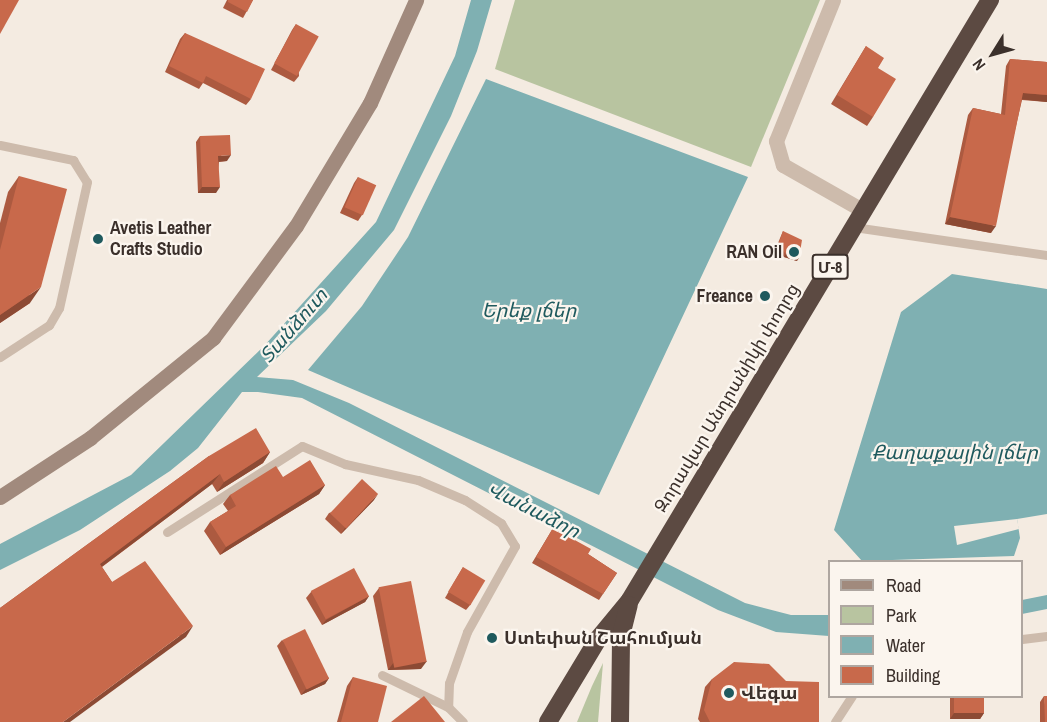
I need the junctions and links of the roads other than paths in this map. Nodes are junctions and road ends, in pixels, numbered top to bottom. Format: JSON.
{"nodes":[{"id":1,"x":416,"y":0,"type":"edge"},
{"id":2,"x":833,"y":0,"type":"edge"},
{"id":3,"x":990,"y":0,"type":"edge"},
{"id":4,"x":0,"y":145,"type":"edge"},
{"id":5,"x":864,"y":211,"type":"junction"},
{"id":6,"x":854,"y":227,"type":"junction"},
{"id":7,"x":1047,"y":255,"type":"edge"},
{"id":8,"x":0,"y":357,"type":"edge"},
{"id":9,"x":0,"y":497,"type":"edge"},
{"id":10,"x":167,"y":532,"type":"edge"},
{"id":11,"x":630,"y":600,"type":"junction"},
{"id":12,"x":1047,"y":636,"type":"edge"},
{"id":13,"x":1023,"y":639,"type":"edge"},
{"id":14,"x":382,"y":675,"type":"dead end"},
{"id":15,"x":851,"y":698,"type":"edge"},
{"id":16,"x":448,"y":707,"type":"junction"},
{"id":17,"x":463,"y":722,"type":"edge"},
{"id":18,"x":548,"y":722,"type":"edge"},
{"id":19,"x":620,"y":722,"type":"edge"},
{"id":20,"x":835,"y":722,"type":"edge"}],
"edges":[{"from":1,"to":9,"type":"street"},
{"from":2,"to":5,"type":"street"},
{"from":3,"to":5,"type":"highway","name":"Զորավար Անդրանիկի փողոց","number":"Մ-8"},
{"from":4,"to":8,"type":"lane"},
{"from":5,"to":6,"type":"highway","name":"Զորավար Անդրանիկի փողոց","number":"Մ-8"},
{"from":6,"to":7,"type":"lane"},
{"from":6,"to":11,"type":"highway","name":"Զորավար Անդրանիկի փողոց","number":"Մ-8"},
{"from":10,"to":16,"type":"lane"},
{"from":11,"to":18,"type":"highway","number":"Մ-8"},
{"from":11,"to":19,"type":"highway","number":"Մ-8"},
{"from":12,"to":13,"type":"lane"},
{"from":14,"to":16,"type":"lane"},
{"from":15,"to":20,"type":"lane"},
{"from":16,"to":17,"type":"lane"}]}
